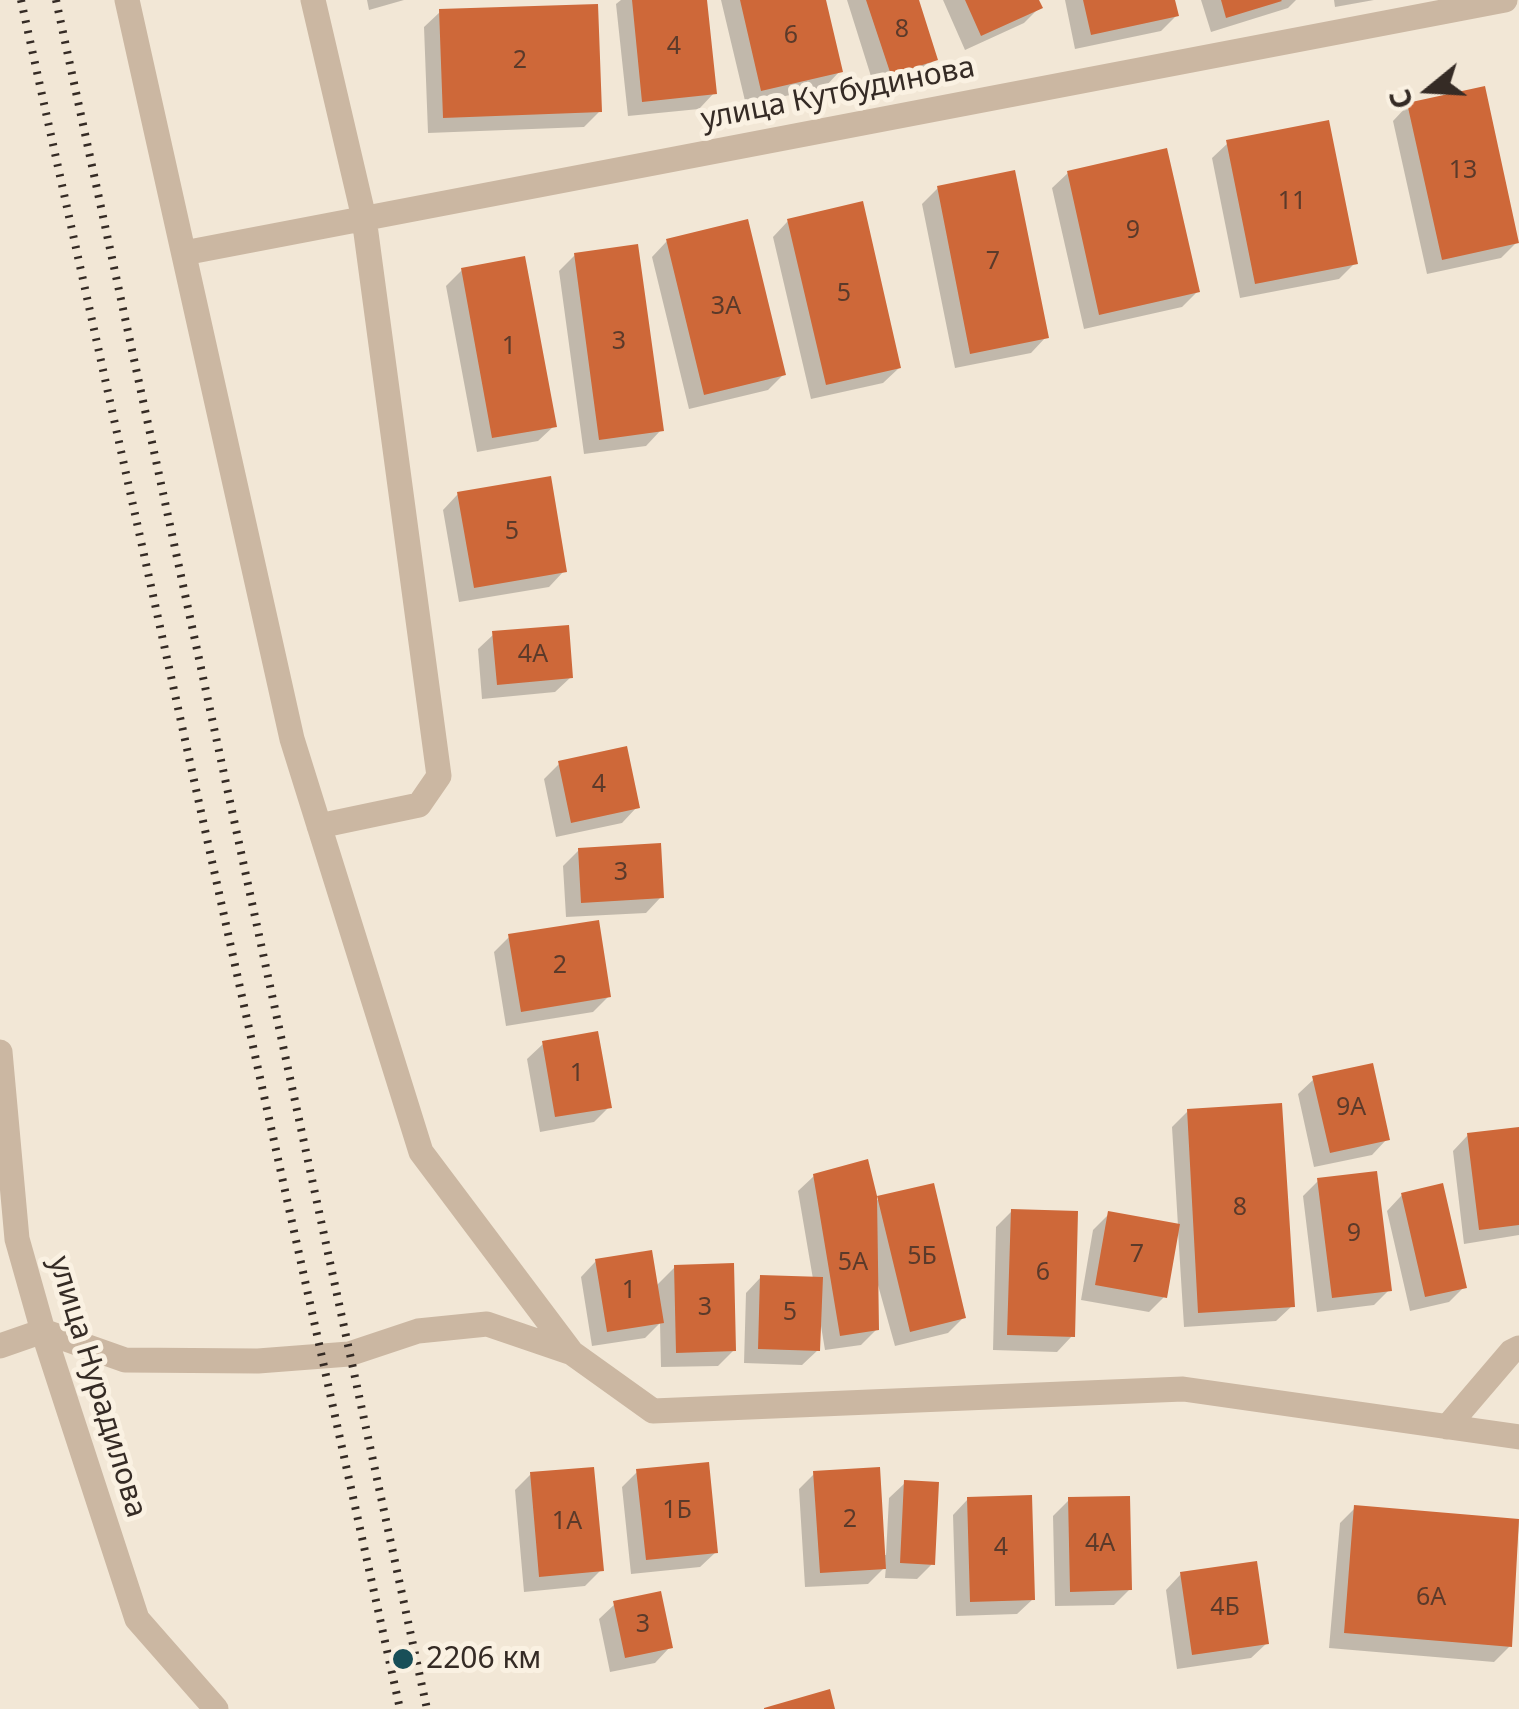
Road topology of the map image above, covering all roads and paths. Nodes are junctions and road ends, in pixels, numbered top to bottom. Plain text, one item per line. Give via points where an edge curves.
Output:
1 (128, 0) edge
2 (313, 0) edge
3 (1505, 0) edge
4 (364, 218) junction
5 (184, 252) junction
6 (319, 826) junction
7 (0, 1052) edge
8 (42, 1332) junction
9 (0, 1346) edge
10 (1519, 1348) edge
11 (572, 1353) junction
12 (1447, 1427) junction
13 (1519, 1437) edge
14 (216, 1709) edge

1 - 5 street
2 - 4 street
3 - 4 street, улица Кутбудинова
4 - 5 street, улица Кутбудинова
4 - 6 street via 438,776 420,805
5 - 6 street via 292,739
6 - 11 street via 422,1152
7 - 8 street, улица Нурадилова via 17,1239
8 - 9 street
8 - 11 street via 125,1360 258,1361 349,1354 418,1331 487,1324
8 - 14 street, улица Нурадилова via 137,1619
10 - 12 street
11 - 12 street via 652,1411 1183,1389
12 - 13 street

